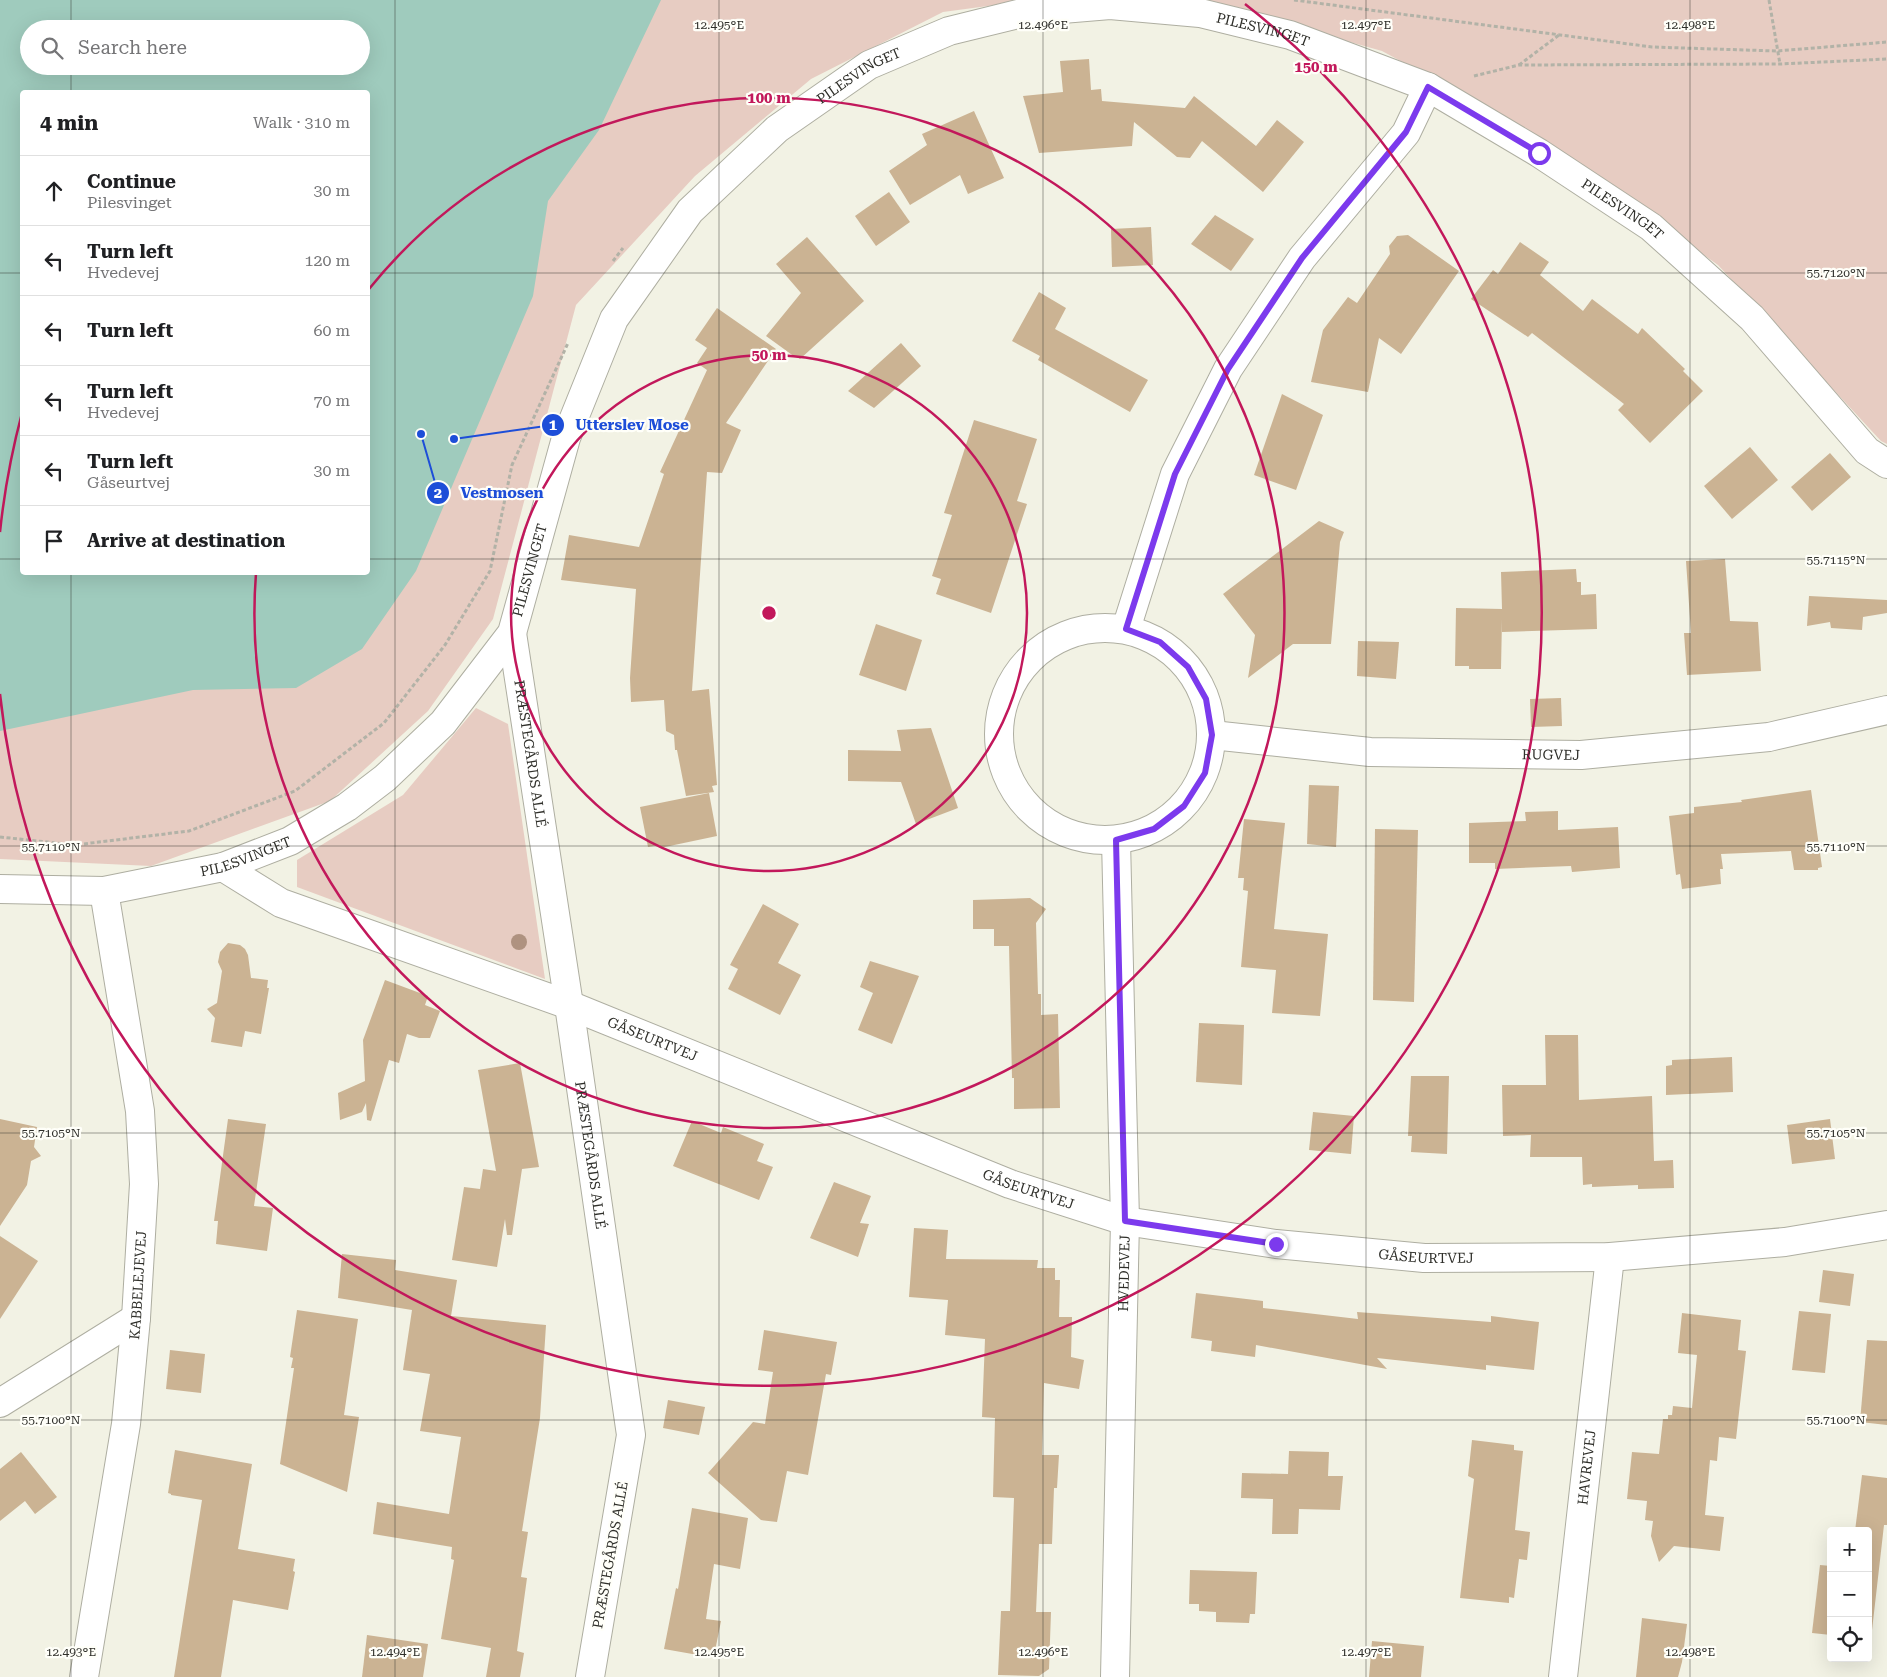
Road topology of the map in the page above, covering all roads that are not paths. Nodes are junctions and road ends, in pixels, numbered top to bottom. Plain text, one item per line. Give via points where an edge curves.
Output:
1 (1428, 87) junction
2 (1887, 464) edge
3 (1126, 629) junction
4 (512, 633) junction
5 (1887, 710) edge
6 (1212, 735) junction
7 (1116, 840) junction
8 (223, 867) junction
9 (0, 889) edge
10 (104, 891) junction
11 (570, 1005) junction
12 (1125, 1221) junction
13 (1887, 1225) edge
14 (1610, 1257) junction
15 (136, 1318) junction
16 (0, 1403) edge
17 (84, 1677) edge
18 (590, 1677) edge
19 (1115, 1677) edge
20 (1563, 1677) edge

1 - 2 street, PILESVINGET via 1539,153 1652,227 1752,318 1868,451
1 - 3 street via 1406,132 1302,258 1228,369 1175,474
1 - 4 street, PILESVINGET via 1290,35 1200,13 1110,5 1026,12 949,31 869,66 777,129 690,211 614,319 566,438
3 - 6 street via 1160,642 1188,667 1206,699
3 - 7 street via 1085,629 1048,644 1018,672 1001,709 999,749 1013,788 1040,819 1076,837
4 - 8 street, PILESVINGET via 443,723 385,778 347,807 290,841
4 - 11 street, PRÆSTEGÅRDS ALLÉ
5 - 6 street, RUGVEJ via 1769,737 1580,756 1370,752
6 - 7 street via 1205,773 1184,806 1154,829
7 - 12 street, HVEDEVEJ
8 - 10 street, PILESVINGET
8 - 11 street, GÅSEURTVEJ via 281,904
9 - 10 street, PILESVINGET
10 - 15 street, KABBELEJEVEJ via 140,1110 144,1184
11 - 12 street, GÅSEURTVEJ via 1010,1184
11 - 18 street, PRÆSTEGÅRDS ALLÉ via 631,1435
12 - 14 street, GÅSEURTVEJ via 1276,1244 1424,1258
12 - 19 street, HVEDEVEJ
13 - 14 street, GÅSEURTVEJ via 1785,1242
14 - 20 street, HAVREVEJ
15 - 16 street
15 - 17 street, KABBELEJEVEJ via 126,1424

